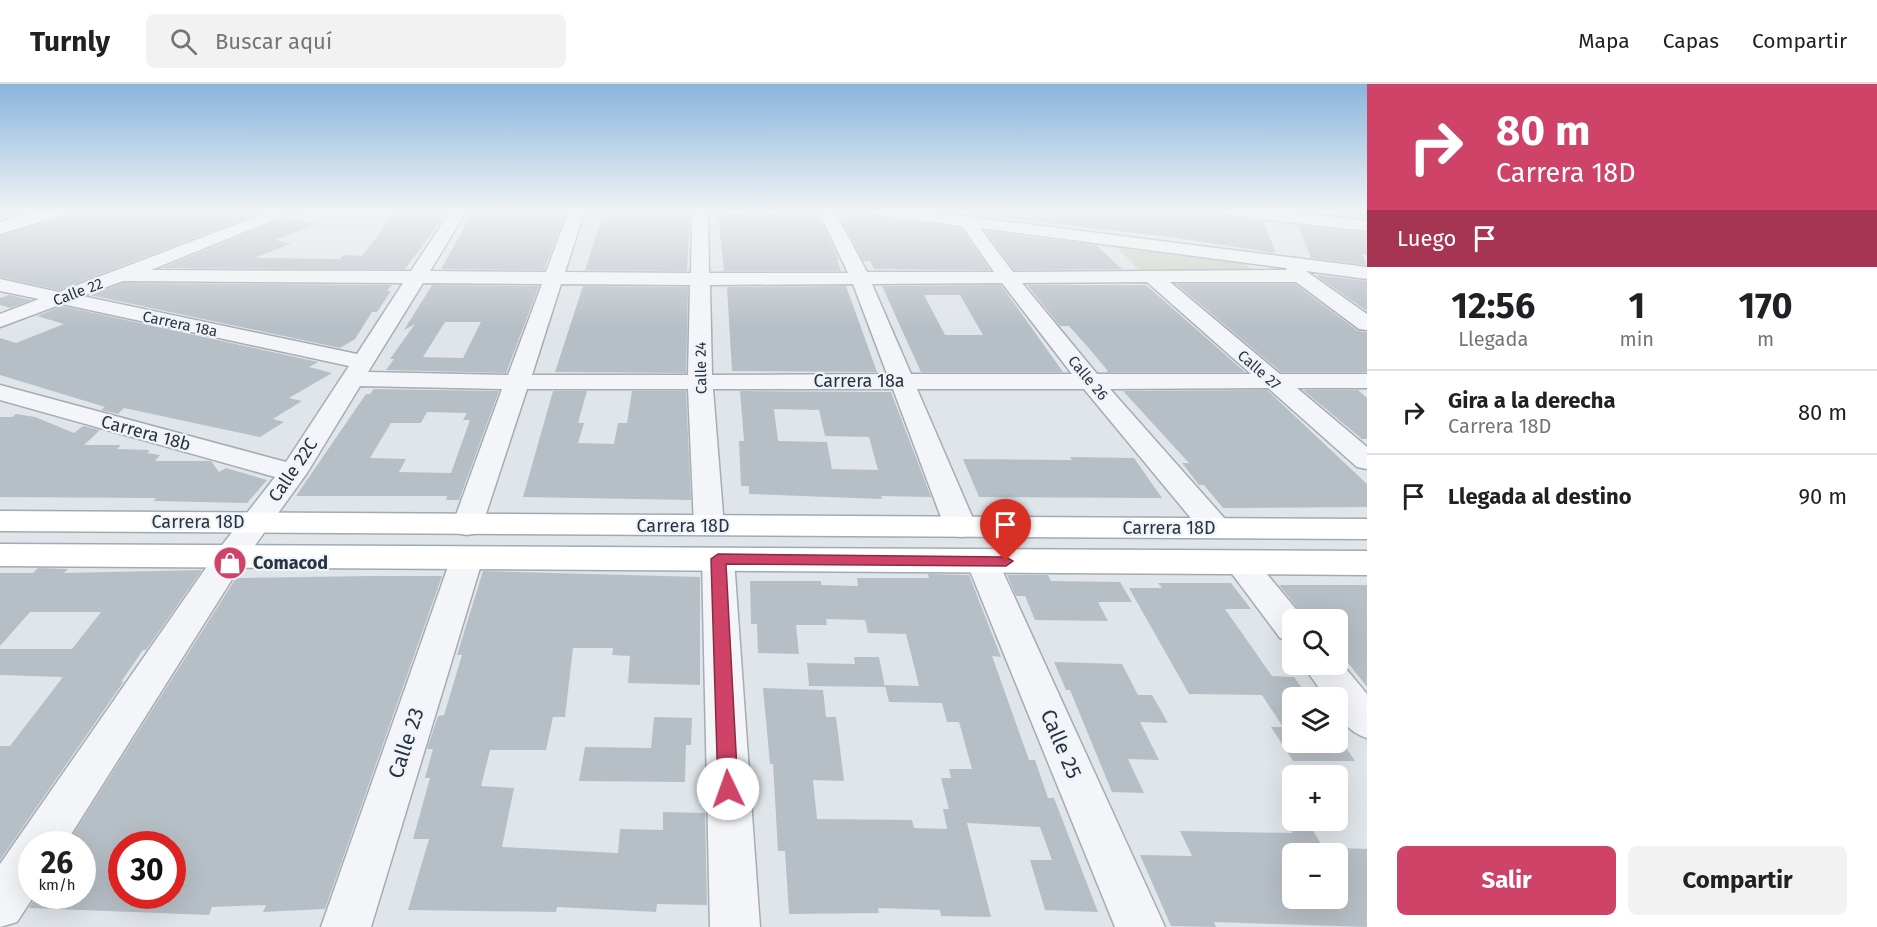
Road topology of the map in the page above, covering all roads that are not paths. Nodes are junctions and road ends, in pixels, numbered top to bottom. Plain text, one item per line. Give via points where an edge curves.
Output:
1 (178, 249) edge
2 (188, 249) edge
3 (435, 249) edge
4 (563, 249) edge
5 (699, 249) edge
6 (846, 249) edge
7 (986, 249) edge
8 (1235, 249) edge
9 (1239, 249) edge
10 (1288, 249) edge
11 (1290, 255) junction
12 (1367, 267) edge
13 (1367, 273) edge
14 (121, 275) junction
15 (419, 276) junction
16 (553, 277) junction
17 (1006, 277) junction
18 (860, 278) junction
19 (1152, 278) junction
20 (699, 279) junction
21 (0, 285) edge
22 (55, 298) junction
23 (0, 316) edge
24 (0, 321) edge
25 (1367, 324) edge
26 (356, 371) junction
27 (900, 381) junction
28 (1090, 381) junction
29 (1367, 381) edge
30 (515, 382) junction
31 (700, 382) junction
32 (1274, 383) junction
33 (0, 392) edge
34 (1367, 461) edge
35 (293, 473) junction
36 (0, 521) edge
37 (255, 523) junction
38 (1215, 527) junction
39 (961, 528) junction
40 (1367, 529) edge
41 (467, 542) junction
42 (713, 542) junction
43 (0, 555) edge
44 (230, 556) junction
45 (982, 561) junction
46 (1240, 562) junction
47 (1367, 563) edge
48 (1282, 615) edge
49 (1330, 675) edge
50 (1367, 722) edge
51 (49, 831) edge
52 (18, 878) edge
53 (0, 905) edge
54 (346, 927) edge
55 (735, 927) edge
56 (1140, 927) edge

1 - 22 street, Calle 22
2 - 14 street, Calle 22
3 - 15 street, Calle 22C
4 - 16 street, Calle 23
5 - 20 street, Calle 24
6 - 18 street
7 - 17 street, Calle 26
8 - 11 street
9 - 11 street
10 - 11 street
11 - 12 street
11 - 13 street
11 - 19 street
11 - 25 street
14 - 15 street
14 - 22 street, Calle 22
15 - 16 street
15 - 26 street, Calle 22C
16 - 20 street
16 - 30 street, Calle 23
17 - 18 street
17 - 19 street
17 - 28 street, Calle 26
18 - 20 street
18 - 27 street
19 - 32 street, Calle 27
20 - 31 street, Calle 24
21 - 22 street, Carrera 18a
22 - 23 street, Calle 22
22 - 24 street, Calle 22
22 - 26 street, Carrera 18a
26 - 30 street, Carrera 18a
26 - 35 street, Calle 22C
27 - 28 street, Carrera 18a
27 - 31 street, Carrera 18a
27 - 39 street
28 - 32 street, Carrera 18a
28 - 38 street, Calle 26
29 - 32 street, Carrera 18a
30 - 31 street, Carrera 18a
30 - 41 street, Calle 23
31 - 42 street, Calle 24
32 - 34 street, Calle 27
33 - 35 street, Carrera 18b
35 - 37 street, Calle 22C
36 - 37 main road, Carrera 18D
37 - 41 main road, Carrera 18D
37 - 44 street, Calle 22C
38 - 39 main road, Carrera 18D
38 - 40 main road, Carrera 18D
39 - 42 main road, Carrera 18D
41 - 42 main road, Carrera 18D
41 - 44 main road, Carrera 18D
41 - 54 street, Calle 23
42 - 45 main road, Carrera 18D
42 - 55 street, Calle 24
43 - 44 main road, Carrera 18D
44 - 51 street, Calle 22C
45 - 46 main road, Carrera 18D
45 - 56 street, Calle 25
46 - 47 main road, Carrera 18D
46 - 48 street
49 - 50 street
52 - 53 street

